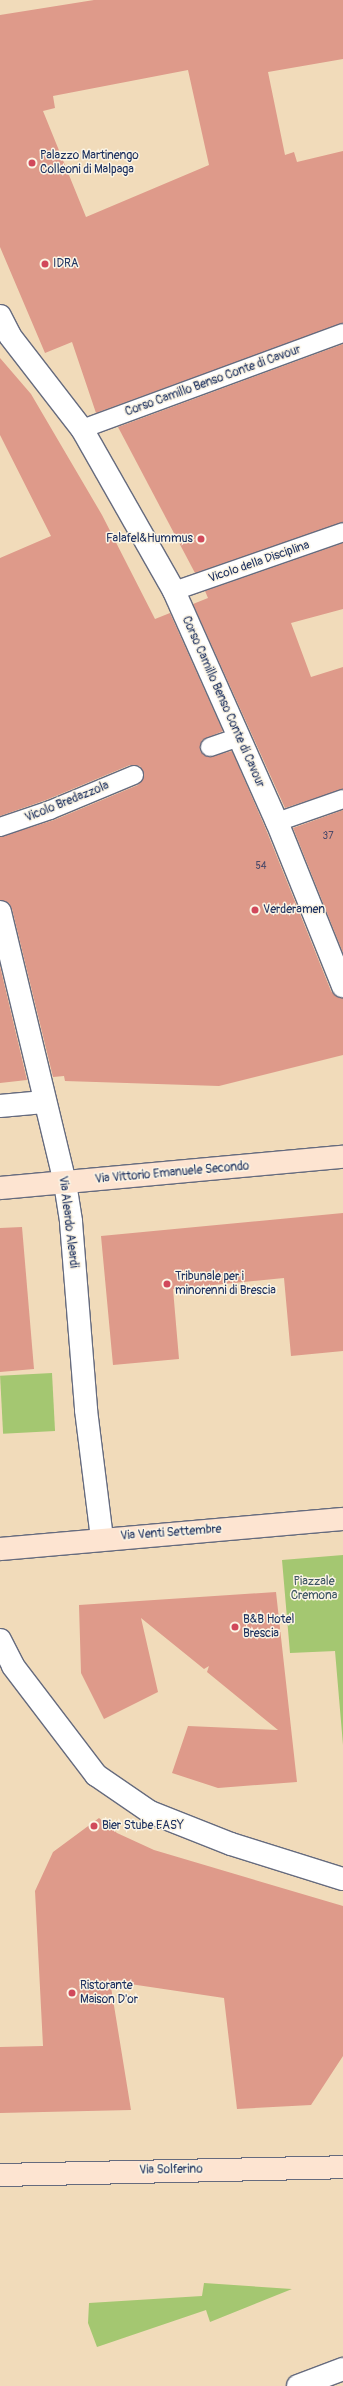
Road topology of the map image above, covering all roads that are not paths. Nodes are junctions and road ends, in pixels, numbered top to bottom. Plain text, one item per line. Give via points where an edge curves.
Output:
1 (0, 316) edge
2 (343, 333) edge
3 (82, 429) junction
4 (343, 532) edge
5 (174, 591) junction
6 (239, 737) junction
7 (210, 747) dead end
8 (134, 775) dead end
9 (343, 799) edge
10 (277, 822) junction
11 (0, 827) edge
12 (0, 912) edge
13 (343, 986) edge
14 (44, 1102) junction
15 (0, 1106) edge
16 (343, 1156) edge
17 (65, 1183) junction
18 (0, 1188) edge
19 (343, 1519) edge
20 (102, 1538) junction
21 (0, 1549) edge
22 (0, 1640) edge
23 (343, 1879) edge
24 (343, 2167) edge
25 (0, 2175) edge
26 (343, 2369) edge
27 (298, 2386) edge

1 - 3 street, Corso Camillo Benso Conte di Cavour via 10,336
2 - 3 lane, Corso Camillo Benso Conte di Cavour
3 - 5 street, Corso Camillo Benso Conte di Cavour
4 - 5 lane, Vicolo della Disciplina
5 - 6 street, Corso Camillo Benso Conte di Cavour
6 - 7 lane
6 - 10 street, Corso Camillo Benso Conte di Cavour
8 - 11 lane, Vicolo Bredazzola via 50,810
9 - 10 lane
10 - 13 street, Corso Camillo Benso Conte di Cavour
12 - 14 street, Via Aleardo Aleardi
14 - 15 street
14 - 17 street, Via Aleardo Aleardi
16 - 17 main road, Via Vittorio Emanuele Secondo
17 - 18 main road, Via Vittorio Emanuele Secondo
17 - 20 street, Via Aleardo Aleardi via 86,1410
19 - 20 main road, Via Venti Settembre
20 - 21 main road, Via Venti Settembre
22 - 23 street via 13,1666 96,1775 150,1812 231,1844
24 - 25 main road, Via Solferino
26 - 27 street

